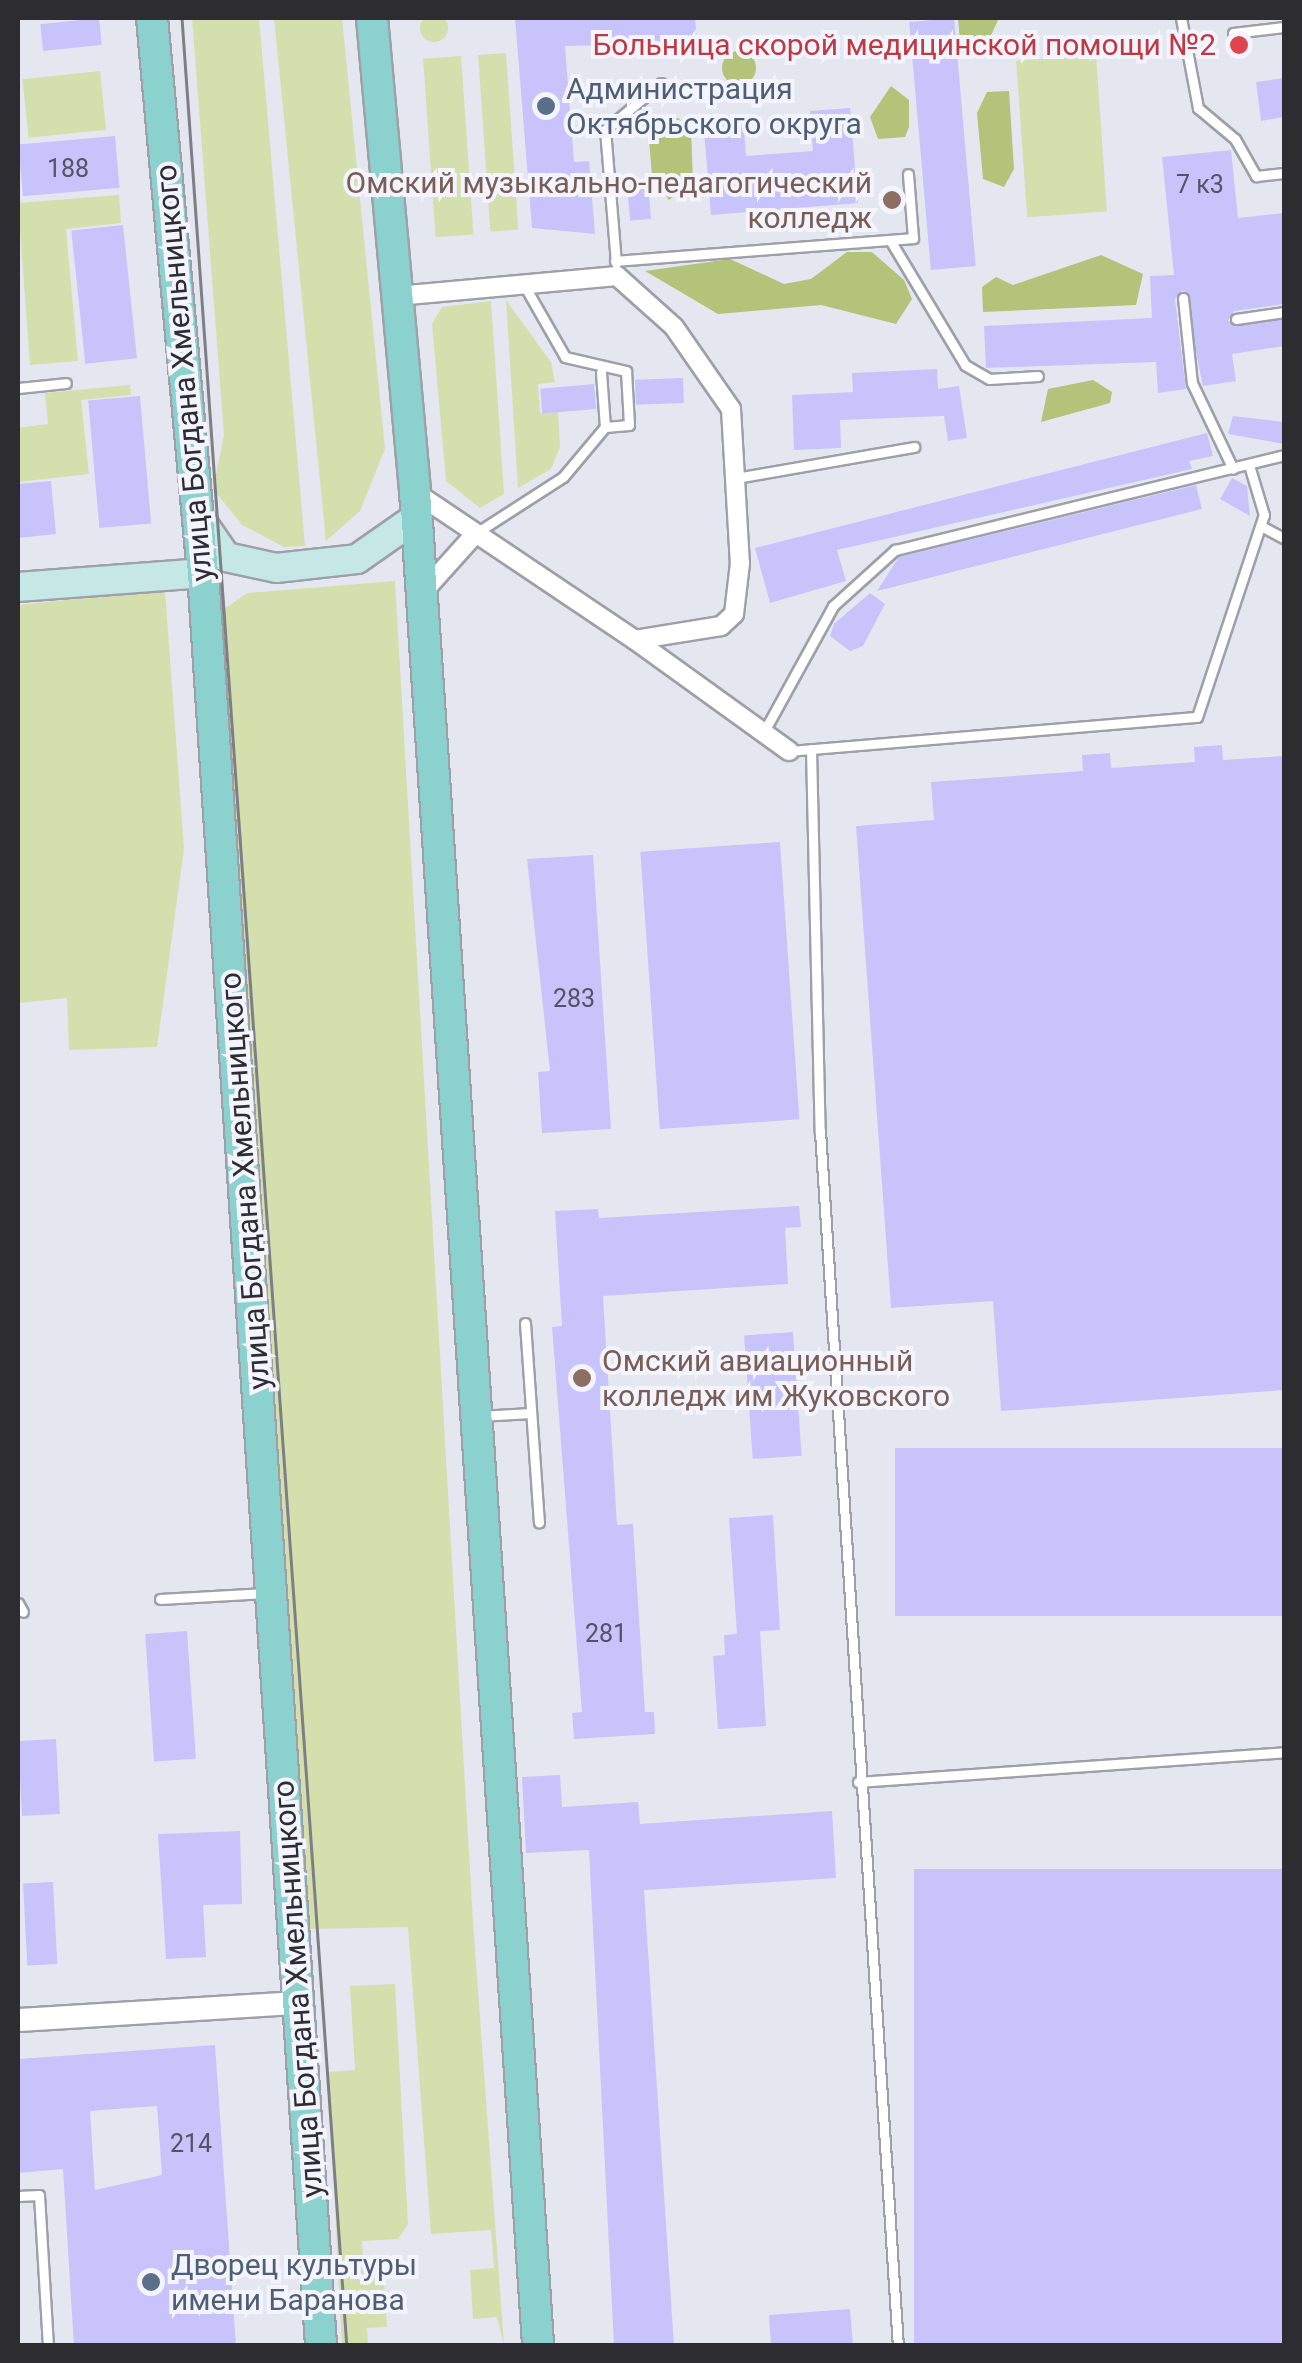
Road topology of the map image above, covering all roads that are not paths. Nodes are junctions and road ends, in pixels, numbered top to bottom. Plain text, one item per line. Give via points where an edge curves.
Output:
1 (152, 18) edge
2 (372, 18) edge
3 (1181, 18) edge
4 (1284, 27) edge
5 (1232, 33) dead end
6 (661, 83) dead end
7 (908, 174) dead end
8 (1284, 174) edge
9 (890, 240) junction
10 (616, 269) junction
11 (524, 285) junction
12 (397, 296) junction
13 (1183, 298) dead end
14 (1284, 312) edge
15 (1236, 319) dead end
16 (601, 372) junction
17 (1038, 376) dead end
18 (66, 383) dead end
19 (18, 388) edge
20 (605, 427) junction
21 (914, 447) dead end
22 (1284, 455) edge
23 (1250, 464) junction
24 (1233, 469) junction
25 (736, 478) junction
26 (416, 504) junction
27 (198, 515) junction
28 (1261, 526) junction
29 (476, 533) junction
30 (1284, 538) edge
31 (203, 573) junction
32 (18, 587) edge
33 (422, 593) junction
34 (635, 640) junction
35 (766, 728) junction
36 (811, 749) junction
37 (789, 752) joint
38 (525, 1323) dead end
39 (531, 1413) junction
40 (476, 1417) junction
41 (539, 1523) dead end
42 (273, 1592) junction
43 (160, 1599) dead end
44 (1284, 1752) edge
45 (858, 1782) junction
46 (299, 2003) junction
47 (18, 2020) edge
48 (18, 2196) edge
49 (48, 2346) edge
50 (321, 2346) edge
51 (538, 2346) edge
52 (898, 2346) edge

1 - 27 main road, улица Богдана Хмельницкого
2 - 12 main road
3 - 8 lane via 1198,108 1235,139 1256,176
4 - 5 lane
6 - 10 lane via 605,130
7 - 9 lane via 913,238
9 - 10 lane
9 - 17 lane via 965,365 990,379
10 - 11 street
10 - 25 street via 705,365 731,409
11 - 12 street
11 - 16 lane via 565,357
12 - 26 main road
13 - 24 lane via 1192,383
14 - 15 lane
16 - 20 lane
16 - 20 lane via 626,370 630,425
18 - 19 lane
20 - 29 lane via 564,477
21 - 25 lane
22 - 23 lane
23 - 24 lane
23 - 28 lane via 1262,491
24 - 35 lane via 895,550 834,606
25 - 34 street via 734,614 721,626
26 - 27 main road via 366,556 276,568 226,556
26 - 29 street
26 - 33 main road
27 - 31 main road, улица Богдана Хмельницкого
28 - 30 lane
28 - 36 lane via 1197,717
29 - 33 street
29 - 34 street
31 - 32 main road
31 - 42 main road, улица Богдана Хмельницкого
33 - 40 main road
34 - 35 street
35 - 37 street
36 - 37 lane
36 - 45 lane via 820,1131
38 - 39 lane
39 - 40 lane
39 - 41 lane
40 - 51 main road
42 - 43 lane
42 - 46 main road, улица Богдана Хмельницкого
44 - 45 lane
45 - 52 lane
46 - 47 street
46 - 50 main road, улица Богдана Хмельницкого
48 - 49 lane via 39,2195

